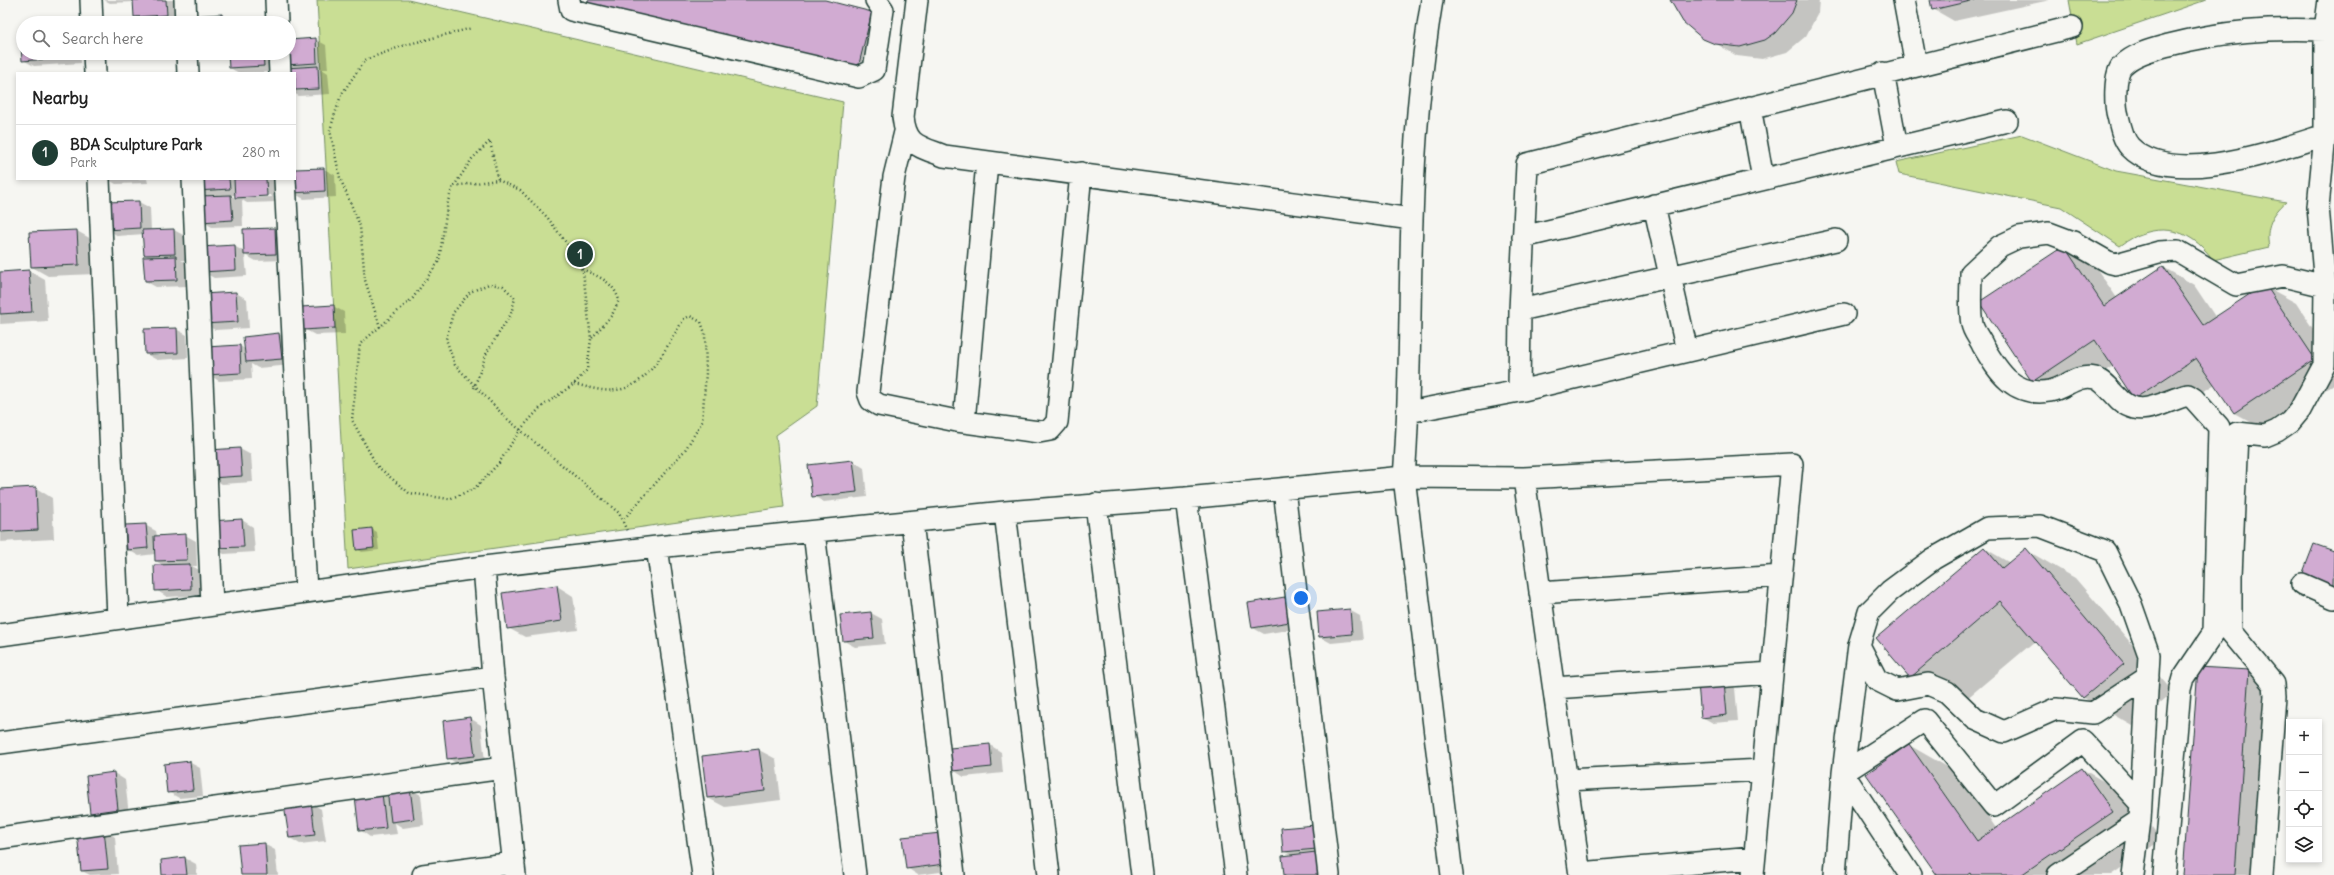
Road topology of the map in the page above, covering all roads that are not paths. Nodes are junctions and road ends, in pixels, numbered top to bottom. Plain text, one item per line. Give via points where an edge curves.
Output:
1 (92, 0) edge
2 (185, 0) edge
3 (276, 0) edge
4 (569, 0) edge
5 (876, 0) edge
6 (917, 0) edge
7 (1432, 0) edge
8 (1904, 0) edge
9 (2329, 0) edge
10 (92, 16) edge
11 (186, 16) edge
12 (277, 16) edge
13 (2072, 27) dead end
14 (2325, 30) junction
15 (94, 60) edge
16 (187, 60) edge
17 (279, 60) edge
18 (1916, 65) junction
19 (95, 72) edge
20 (188, 72) edge
21 (280, 72) edge
22 (1884, 73) junction
23 (1750, 107) junction
24 (2007, 121) dead end
25 (905, 132) junction
26 (2325, 135) junction
27 (1897, 147) junction
28 (988, 162) junction
29 (1081, 173) junction
30 (1763, 179) junction
31 (99, 180) edge
32 (193, 180) edge
33 (285, 180) edge
34 (1654, 205) junction
35 (1412, 218) junction
36 (1523, 237) junction
37 (1836, 240) dead end
38 (1670, 277) junction
39 (2325, 286) junction
40 (1520, 310) junction
41 (1844, 314) dead end
42 (1687, 351) junction
43 (1519, 391) junction
44 (1408, 416) junction
45 (964, 422) junction
46 (2228, 462) junction
47 (1404, 477) junction
48 (1524, 478) junction
49 (1284, 489) junction
50 (1186, 498) junction
51 (1096, 504) junction
52 (1005, 512) junction
53 (912, 522) junction
54 (814, 532) junction
55 (657, 547) junction
56 (484, 567) junction
57 (1781, 576) junction
58 (2222, 582) junction
59 (2302, 584) dead end
60 (306, 592) junction
61 (1540, 593) junction
62 (2334, 598) edge
63 (212, 605) junction
64 (118, 618) junction
65 (0, 635) edge
66 (1859, 646) junction
67 (1772, 673) junction
68 (493, 677) junction
69 (2148, 677) junction
70 (1554, 688) junction
71 (0, 743) edge
72 (503, 768) junction
73 (1763, 770) junction
74 (1843, 773) junction
75 (1567, 780) junction
76 (2140, 812) junction
77 (0, 838) edge
78 (1754, 867) edge
79 (515, 869) edge
80 (1580, 874) edge
81 (423, 875) edge
82 (703, 875) edge
83 (855, 875) edge
84 (954, 875) edge
85 (1049, 875) edge
86 (1142, 875) edge
87 (1236, 875) edge
88 (1330, 875) edge
89 (1452, 875) edge
90 (1834, 875) edge
91 (1910, 875) edge
92 (2058, 875) edge
93 (2133, 875) edge
94 (2164, 875) edge
95 (2262, 875) edge

1 - 10 street
2 - 11 street
3 - 12 street
4 - 5 street via 572,10 859,77 874,70 883,10
6 - 25 street via 903,117
7 - 35 street via 1416,130
8 - 18 street
9 - 14 street
13 - 18 street
14 - 26 street
14 - 26 street via 2236,31 2155,49 2132,58 2121,66 2116,109 2130,146 2149,159 2183,167 2253,157
15 - 19 street
16 - 20 street
17 - 21 street
18 - 22 street
22 - 23 street
22 - 27 street
23 - 30 street
23 - 36 street via 1527,164
24 - 27 street
25 - 28 street via 916,145 944,156
25 - 45 street via 894,177 868,392 871,400 879,404
26 - 39 street via 2318,207
27 - 30 street
28 - 29 street
28 - 45 street
29 - 35 street
29 - 45 street via 1057,422 1050,430 1039,432
30 - 34 street
31 - 64 street
32 - 63 street
33 - 60 street
34 - 36 street
34 - 38 street
35 - 44 street
36 - 40 street
37 - 38 street
38 - 40 street
38 - 42 street
39 - 46 street via 2324,365 2300,410 2290,422 2265,436 2237,433
39 - 46 street via 2283,276 2236,285 2178,251 2159,252 2116,264 2049,233 2019,237 2000,246 1971,273 1972,325 1994,365 2018,389 2050,391 2076,378 2096,378 2122,404 2137,409 2154,408 2188,395 2219,427
40 - 43 street
41 - 42 street
42 - 43 street
43 - 44 street
44 - 47 street
46 - 58 street
47 - 48 street
47 - 49 street
47 - 89 street
48 - 57 street via 1792,464
48 - 61 street
49 - 50 street
49 - 88 street
50 - 51 street
50 - 87 street
51 - 52 street
51 - 86 street
52 - 53 street
52 - 85 street
53 - 54 street
53 - 84 street
54 - 55 street
54 - 83 street
55 - 56 street
55 - 82 street
56 - 60 street
56 - 68 street
57 - 61 street
57 - 67 street
58 - 94 street via 2214,632 2183,678 2180,689
58 - 95 street via 2232,632 2274,684
59 - 62 street
60 - 63 street
61 - 70 street
63 - 64 street
64 - 65 street
66 - 69 street via 1877,680 1897,690 1928,684 1947,692 1975,719 2004,732 2056,709 2093,714
66 - 69 street via 1869,612 1890,591 1933,559 1987,528 2040,526 2105,551 2130,604 2149,655
66 - 74 street
67 - 70 street
67 - 73 street
68 - 71 street
68 - 72 street
69 - 76 street
70 - 75 street
72 - 77 street
72 - 79 street
73 - 75 street
73 - 78 street
74 - 76 street via 1925,720 1994,806 2083,741
74 - 90 street
74 - 91 street
75 - 80 street
76 - 92 street
76 - 93 street
78 - 80 street
79 - 81 street

